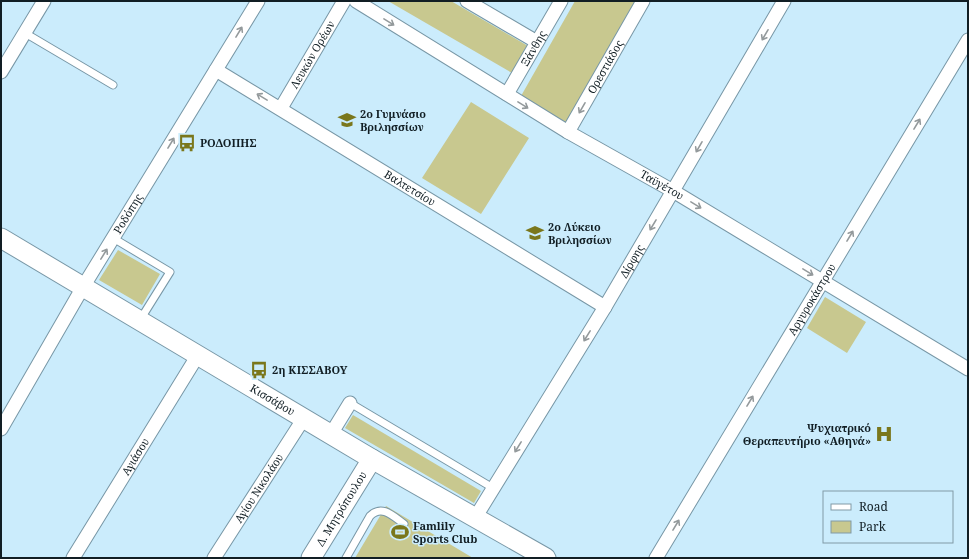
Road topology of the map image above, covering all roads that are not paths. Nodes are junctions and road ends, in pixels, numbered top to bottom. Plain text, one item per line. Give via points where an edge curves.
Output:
1 (44, 1) edge
2 (258, 1) edge
3 (344, 1) edge
4 (356, 1) edge
5 (467, 1) edge
6 (561, 1) edge
7 (643, 1) edge
8 (784, 1) edge
9 (25, 33) junction
10 (968, 40) edge
11 (537, 42) junction
12 (216, 70) junction
13 (1, 72) edge
14 (113, 84) dead end
15 (507, 94) junction
16 (281, 108) junction
17 (568, 132) junction
18 (673, 191) junction
19 (1, 238) edge
20 (113, 238) junction
21 (823, 281) junction
22 (83, 287) junction
23 (604, 307) junction
24 (140, 320) junction
25 (198, 355) junction
26 (968, 369) edge
27 (350, 403) joint
28 (304, 418) junction
29 (1, 429) edge
30 (331, 434) junction
31 (372, 459) junction
32 (493, 488) junction
33 (475, 518) junction
34 (404, 524) dead end
35 (73, 558) edge
36 (214, 558) edge
37 (311, 558) edge
38 (346, 558) edge
39 (546, 558) edge
40 (656, 558) edge

1 - 9 street
12 -> 2 street, Ροδόπης
3 - 16 street, Λευκών Ορέων
4 -> 15 street, Ταϋγέτου
5 - 11 street
6 - 11 street, Ξάνθης
7 -> 17 street, Ορεστιάδος
8 -> 18 street, Δίρφης
9 - 13 street
9 - 14 lane
21 -> 10 street, Αργυροκάστρου
11 - 15 street, Ξάνθης
16 -> 12 street, Βαλτετσίου
20 -> 12 street, Ροδόπης
15 -> 17 street, Ταϋγέτου
16 - 23 street, Βαλτετσίου
17 - 18 street, Ταϋγέτου
18 -> 21 street, Ταϋγέτου
18 -> 23 street, Δίρφης
19 - 22 street, Κισσάβου
22 -> 20 street, Ροδόπης
20 - 24 lane via 170,272
21 - 26 street, Ταϋγέτου
40 -> 21 street, Αργυροκάστρου
22 - 24 street, Κισσάβου
22 - 29 street, Ροδόπης
23 -> 32 street, Δίρφης
24 - 25 street, Κισσάβου
25 - 28 street, Κισσάβου
25 - 35 street, Αγιάσου
27 - 30 street
27 - 32 lane
28 - 30 street, Κισσάβου
28 - 36 street, Αγίου Νικολάου
30 - 31 street, Κισσάβου
31 - 33 street, Κισσάβου
31 - 37 street, Δ. Μητρόπουλου
32 - 33 street, Δίρφης
33 - 39 street, Κισσάβου
34 - 38 lane via 385,511 374,512

